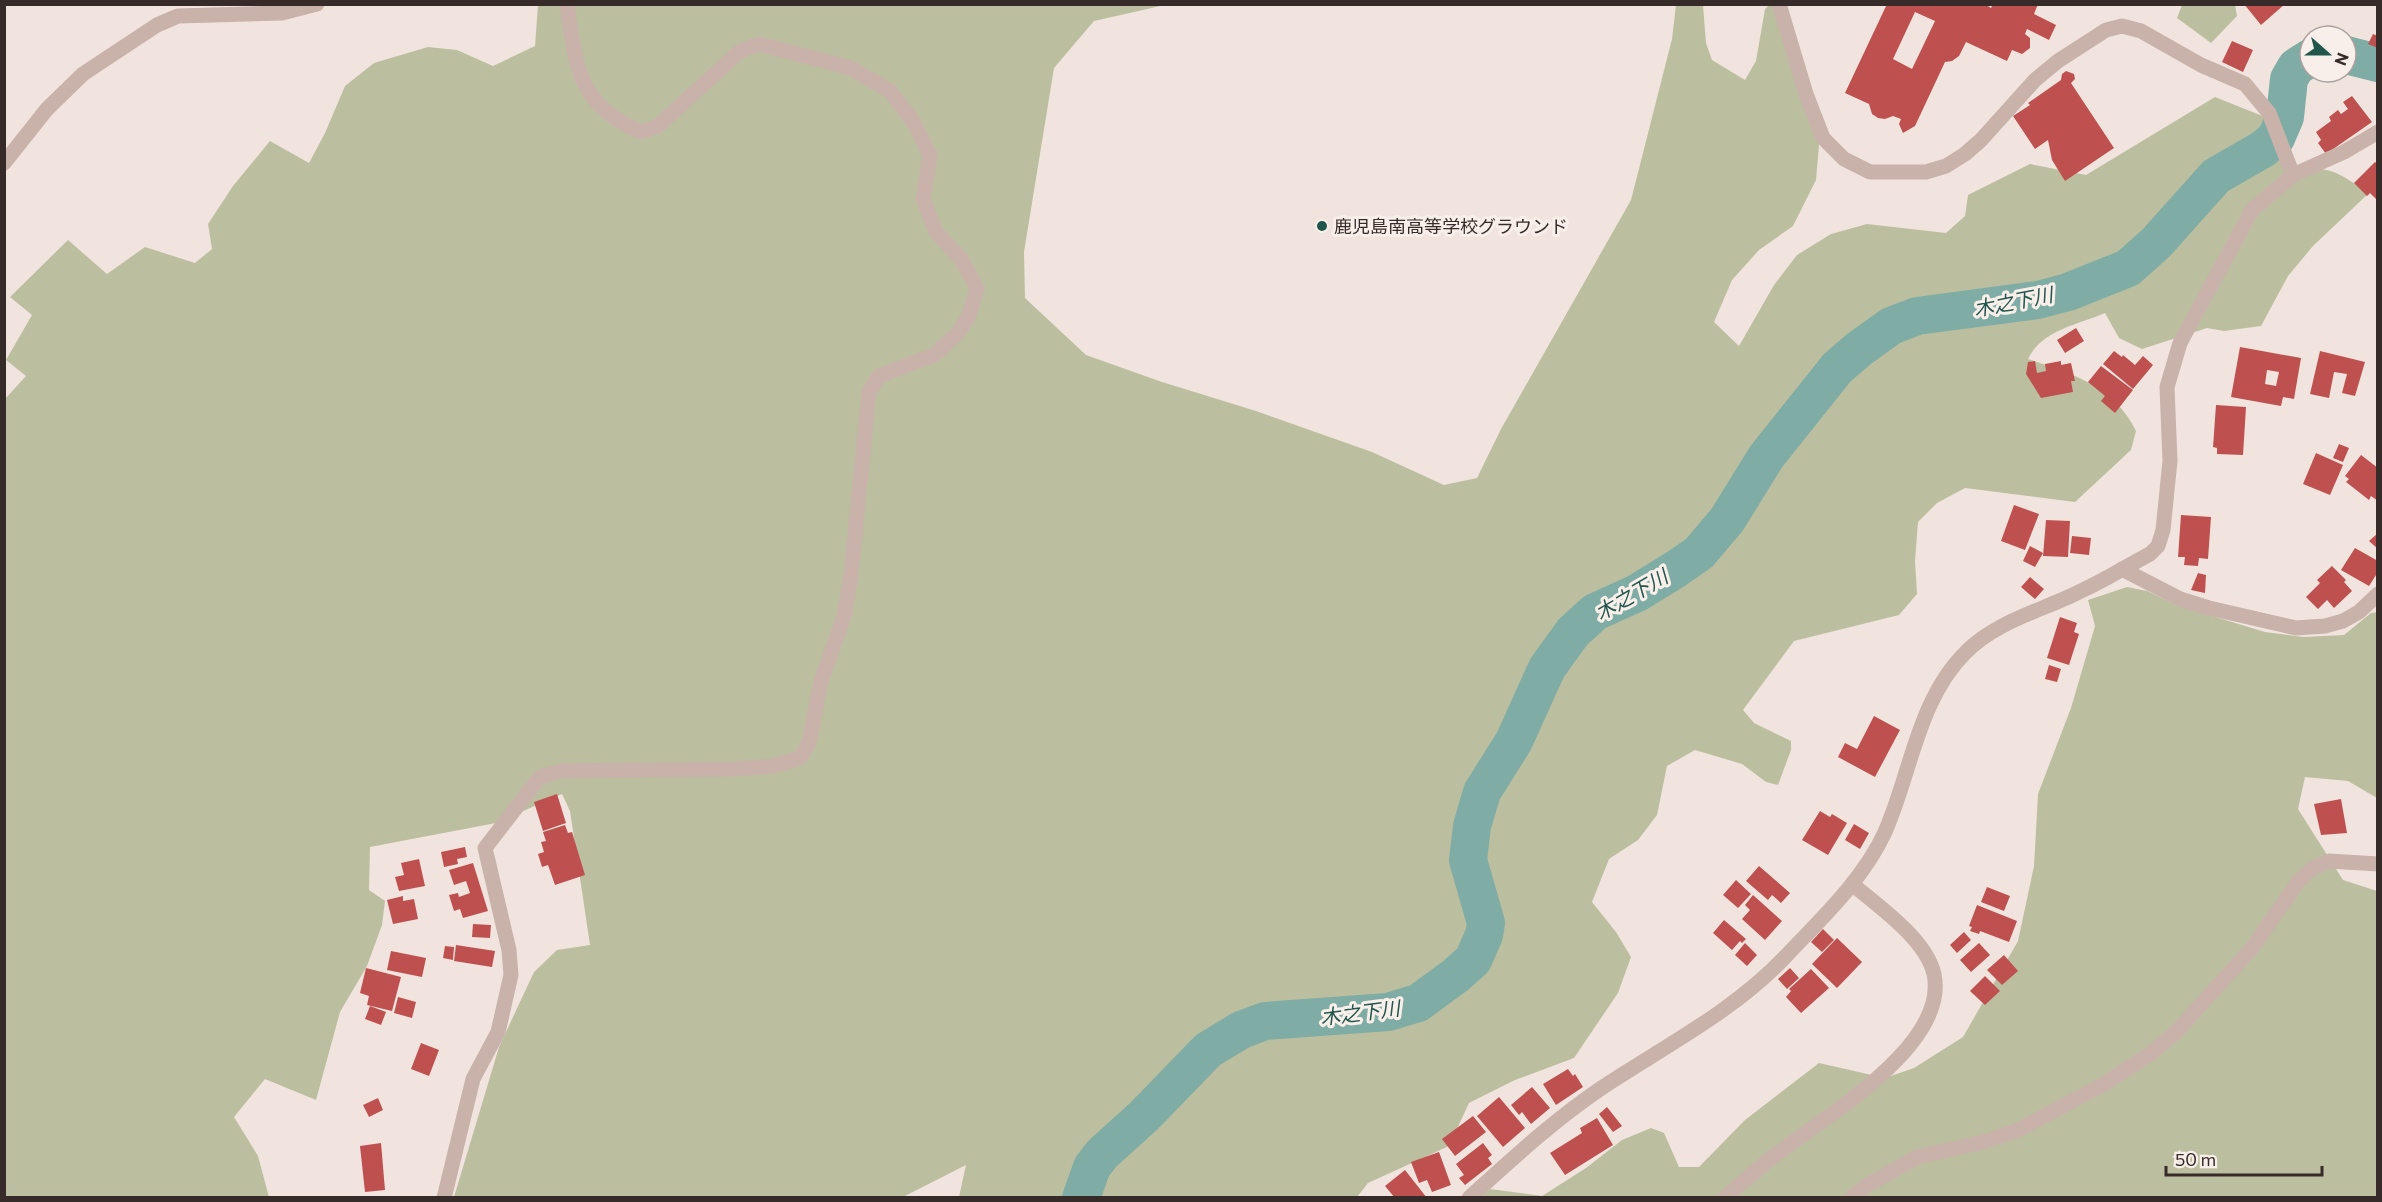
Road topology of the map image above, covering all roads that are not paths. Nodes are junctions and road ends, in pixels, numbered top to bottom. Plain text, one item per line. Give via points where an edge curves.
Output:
1 (317, 4) edge
2 (567, 4) edge
3 (1779, 4) edge
4 (2378, 132) edge
5 (4, 163) edge
6 (2291, 171) junction
7 (2122, 569) junction
8 (2378, 594) edge
9 (2378, 864) edge
10 (1852, 884) junction
11 (444, 1197) edge
12 (1469, 1197) edge
13 (1725, 1197) edge
14 (1851, 1197) edge

1 - 5 street via 282,13 178,16 157,25 83,74 47,109
2 - 11 street via 575,63 588,92 610,116 641,132 658,126 740,51 759,44 851,68 890,91 913,121 930,155 923,199 936,232 961,260 977,288 969,316 957,334 934,355 879,376 868,392 844,616 821,681 809,743 800,758 764,766 561,771 540,777 485,848 512,975 498,1032 473,1079
3 - 6 street via 1823,138 1844,159 1869,172 1926,172 1946,166 1981,140 2035,80 2058,61 2106,30 2122,26 2141,31 2201,65 2245,84 2269,113
4 - 6 street via 2344,152
6 - 7 street via 2252,210 2180,343 2167,387 2170,461 2163,530 2158,546 2150,554
7 - 8 street via 2180,599 2296,628 2343,621
7 - 10 street via 1993,632 1967,650 1946,674 1921,729 1886,830
9 - 14 street via 2329,861 2313,868 2298,882 2252,948 2177,1031 2104,1084 2018,1130 1917,1157
10 - 12 street via 1748,993 1598,1090
10 - 13 street via 1923,950 1934,972 1936,997 1928,1019 1909,1048 1876,1080

